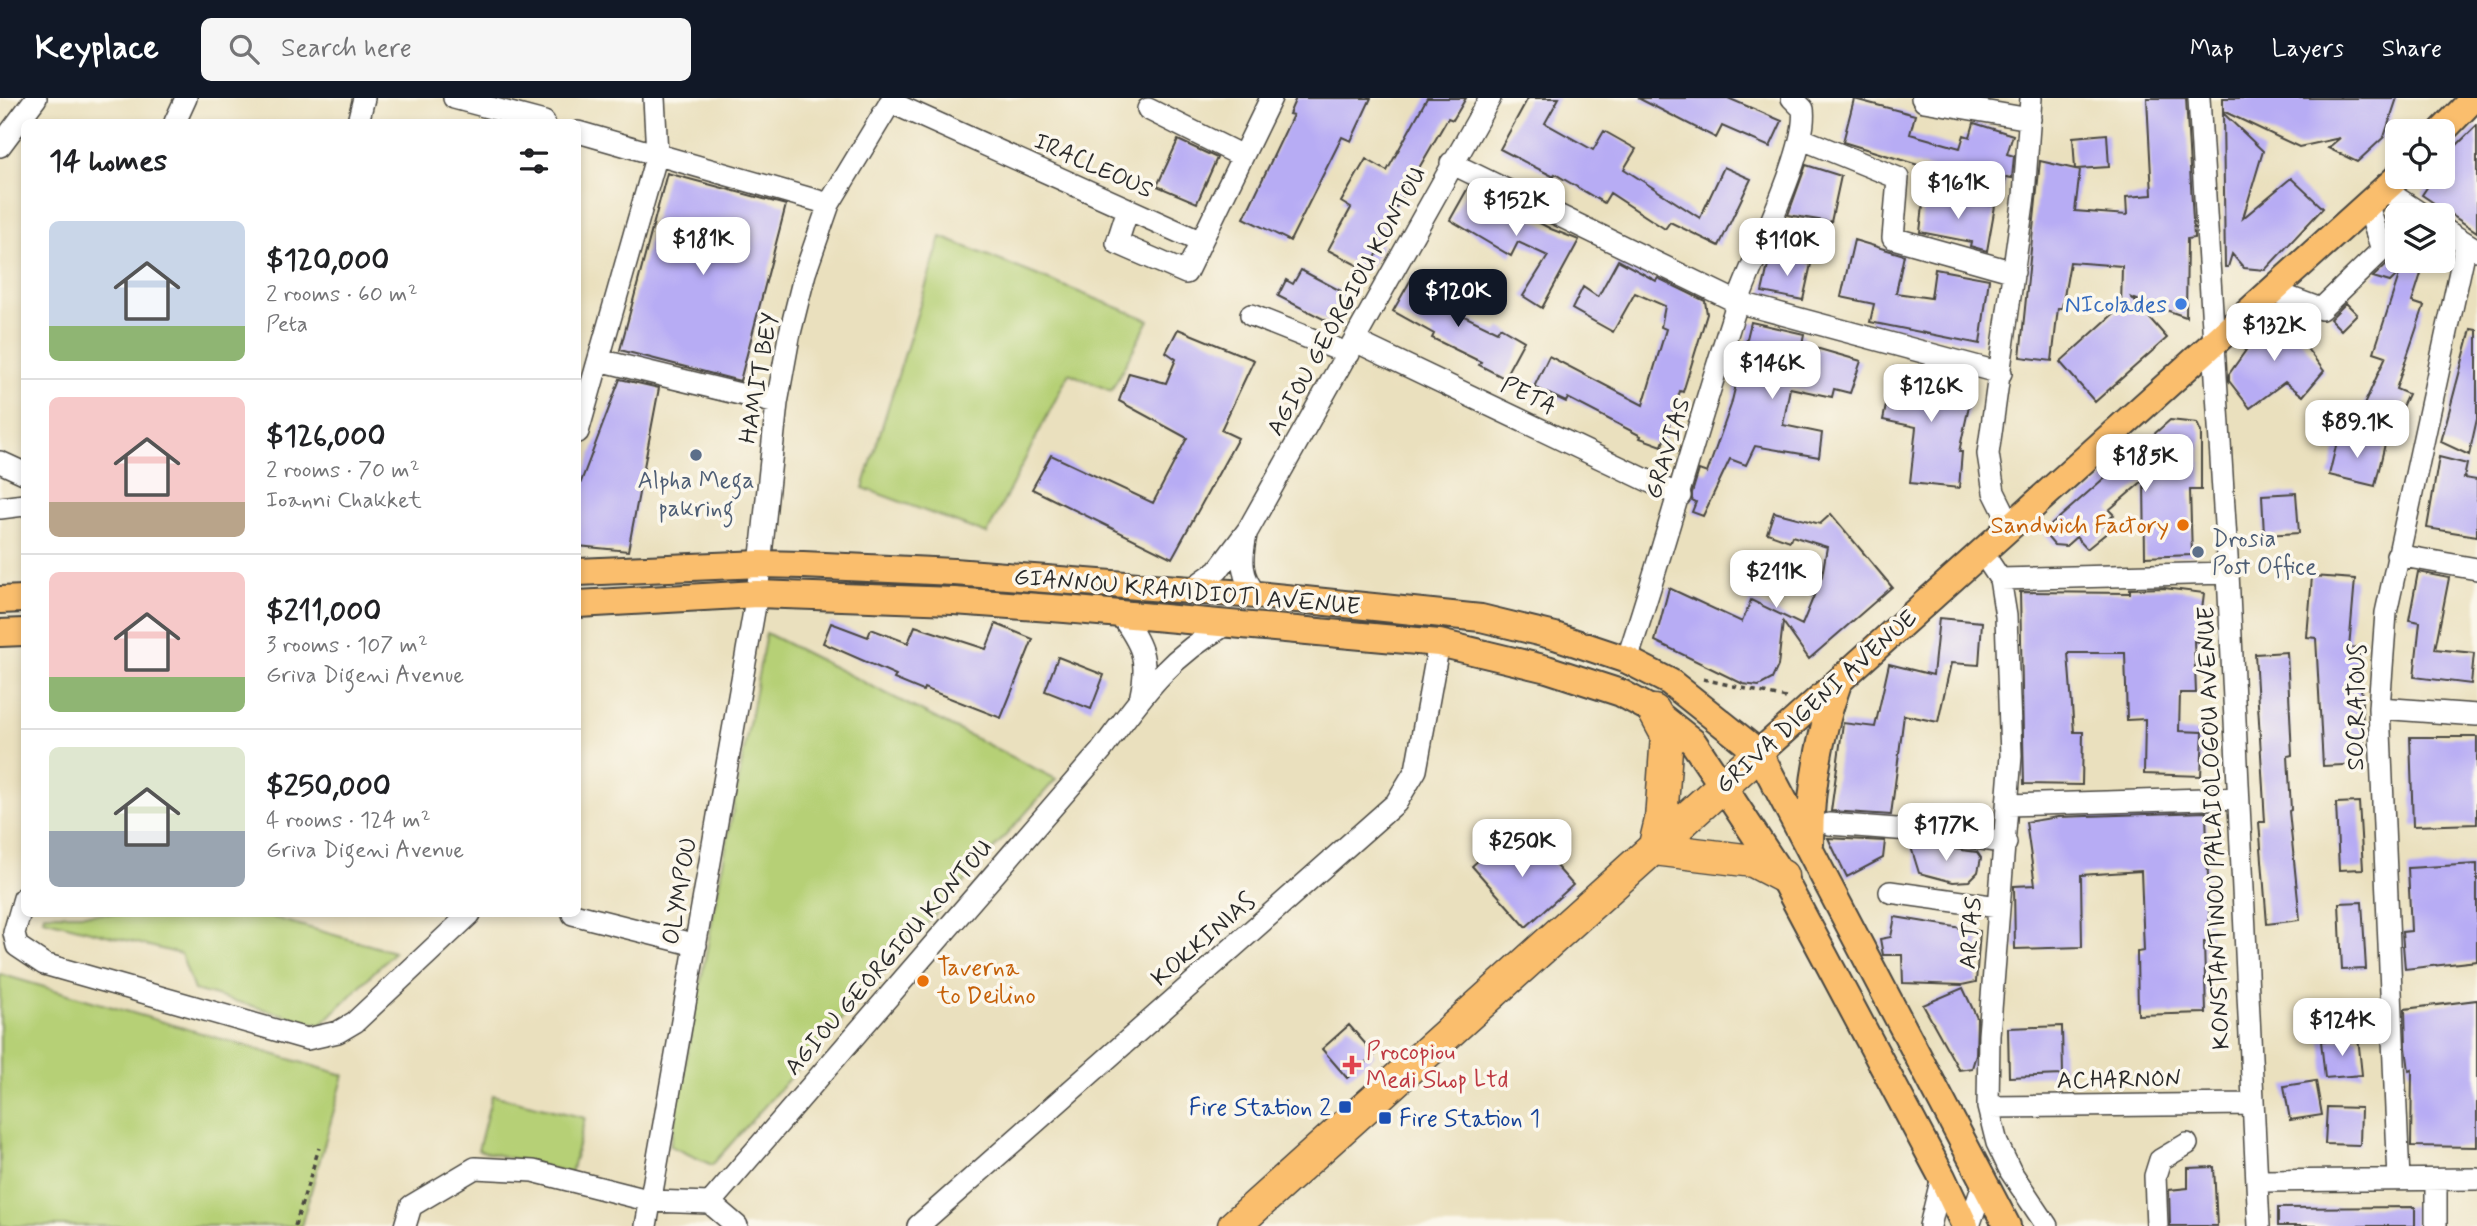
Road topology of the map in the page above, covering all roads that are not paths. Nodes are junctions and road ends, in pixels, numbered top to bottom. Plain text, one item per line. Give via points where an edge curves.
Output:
1 (36, 98) edge
2 (186, 98) edge
3 (364, 98) edge
4 (454, 98) edge
5 (654, 98) edge
6 (1271, 98) edge
7 (1490, 98) edge
8 (1791, 98) edge
9 (1922, 98) edge
10 (2199, 98) edge
11 (2474, 98) edge
12 (892, 100) edge
13 (1148, 109) dead end
14 (2030, 109) edge
15 (177, 119) edge
16 (359, 119) edge
17 (533, 119) edge
18 (2454, 119) edge
19 (581, 133) edge
20 (1802, 139) junction
21 (0, 146) edge
22 (657, 154) junction
23 (1242, 156) junction
24 (1451, 163) junction
25 (2384, 192) edge
26 (2403, 203) edge
27 (829, 204) junction
28 (1128, 209) junction
29 (2455, 237) edge
30 (1199, 241) junction
31 (2471, 247) edge
32 (2014, 272) junction
33 (2272, 291) junction
34 (1737, 302) junction
35 (1251, 315) dead end
36 (2214, 343) junction
37 (1352, 348) junction
38 (599, 360) junction
39 (2001, 373) junction
40 (777, 404) junction
41 (581, 422) edge
42 (0, 462) edge
43 (21, 472) edge
44 (1680, 496) junction
45 (21, 505) edge
46 (0, 508) edge
47 (2011, 526) junction
48 (1248, 530) junction
49 (1982, 552) junction
50 (2396, 555) junction
51 (760, 564) junction
52 (2477, 569) edge
53 (581, 572) edge
54 (2228, 573) junction
55 (2000, 579) junction
56 (1190, 590) junction
57 (757, 594) junction
58 (1257, 596) junction
59 (21, 599) edge
60 (0, 600) edge
61 (581, 604) edge
62 (1121, 614) junction
63 (1227, 624) junction
64 (21, 632) edge
65 (0, 633) edge
66 (1439, 643) junction
67 (1627, 660) junction
68 (1840, 678) junction
69 (1141, 697) junction
70 (2379, 708) junction
71 (1654, 711) junction
72 (2477, 715) edge
73 (1759, 753) junction
74 (1722, 785) junction
75 (2237, 798) junction
76 (2009, 805) junction
77 (1829, 824) dead end
78 (2006, 843) junction
79 (1810, 845) junction
80 (1654, 849) junction
81 (1782, 876) junction
82 (1890, 892) dead end
83 (1998, 907) junction
84 (21, 908) edge
85 (581, 916) edge
86 (467, 917) edge
87 (696, 945) junction
88 (2251, 1104) junction
89 (1988, 1107) junction
90 (2187, 1143) dead end
91 (1942, 1177) junction
92 (2477, 1179) edge
93 (2399, 1180) junction
94 (2436, 1180) junction
95 (2256, 1181) junction
96 (1984, 1182) junction
97 (651, 1201) junction
98 (710, 1203) junction
99 (405, 1226) edge
100 (646, 1226) edge
101 (737, 1226) edge
102 (918, 1226) edge
103 (1234, 1226) edge
104 (1930, 1226) edge
105 (1967, 1226) edge
106 (2007, 1226) edge
107 (2047, 1226) edge
108 (2157, 1226) edge
109 (2259, 1226) edge
110 (2436, 1226) edge

1 - 21 street
2 - 15 street
3 - 16 street
4 - 17 street
5 - 22 street
6 - 23 street
7 - 24 street, AGIOU GEORGIOU KONTOU
8 - 20 street, GRAVIAS via 1803,109
9 - 14 street
10 - 36 street, KONSTANTINOU PALAIOLOGOU AVENUE
11 - 18 main road
12 - 27 street, HAMIT BEY
12 - 28 street, IRACLEOUS
13 - 23 street
14 - 32 street
19 - 22 street
20 - 32 street via 1898,178 1893,238
20 - 34 street, GRAVIAS
22 - 27 street
22 - 38 street
23 - 30 street
24 - 34 street
24 - 37 street, AGIOU GEORGIOU KONTOU
25 - 26 street
25 - 33 main road, GRIVA DIGENI AVENUE
25 - 33 street via 2382,250 2320,309
27 - 40 street, HAMIT BEY via 805,273
28 - 30 street, IRACLEOUS
28 - 30 street via 1117,243 1186,273
29 - 31 street
31 - 50 street, SOCRATOUS
32 - 39 street
33 - 36 main road, GRIVA DIGENI AVENUE
34 - 39 street
34 - 44 street, GRAVIAS
35 - 37 street, PETA
36 - 47 main road, GRIVA DIGENI AVENUE
36 - 54 street, KONSTANTINOU PALAIOLOGOU AVENUE
37 - 44 street, PETA
37 - 48 street, AGIOU GEORGIOU KONTOU
38 - 40 street
38 - 41 street
39 - 47 street via 1989,475
40 - 51 street, HAMIT BEY
42 - 43 street
44 - 67 street, GRAVIAS
45 - 46 street
47 - 49 main road, GRIVA DIGENI AVENUE
48 - 56 street, AGIOU GEORGIOU KONTOU via 1218,570
48 - 58 street, AGIOU GEORGIOU KONTOU via 1242,564 1246,584
49 - 55 street, ARTAS
49 - 68 main road, GRIVA DIGENI AVENUE
50 - 52 street
50 - 70 street, SOCRATOUS via 2380,663
51 - 53 main road, GIANNOU KRANIDIOTI AVENUE
51 - 56 main road, GIANNOU KRANIDIOTI AVENUE via 954,572
51 - 57 street, OLYMPOU
54 - 55 street
54 - 75 street, KONSTANTINOU PALAIOLOGOU AVENUE
55 - 76 street, ARTAS via 2011,741
56 - 58 main road, GIANNOU KRANIDIOTI AVENUE
57 - 61 main road, GIANNOU KRANIDIOTI AVENUE
57 - 62 main road, GIANNOU KRANIDIOTI AVENUE via 954,601
57 - 87 street, OLYMPOU
58 - 67 main road, GIANNOU KRANIDIOTI AVENUE via 1480,618
59 - 60 main road
62 - 63 main road, GIANNOU KRANIDIOTI AVENUE
62 - 69 street, AGIOU GEORGIOU KONTOU via 1144,655 1147,670
63 - 66 main road, GIANNOU KRANIDIOTI AVENUE
63 - 69 street, AGIOU GEORGIOU KONTOU via 1177,657
64 - 65 main road
66 - 71 main road, GIANNOU KRANIDIOTI AVENUE via 1547,669 1621,693
66 - 102 street, KOKKINIAS via 1416,770 1395,803
67 - 73 main road, GIANNOU KRANIDIOTI AVENUE via 1670,682
68 - 73 main road, GRIVA DIGENI AVENUE
68 - 79 main road via 1822,727 1810,803
69 - 98 street, AGIOU GEORGIOU KONTOU via 1101,751
70 - 72 street
70 - 93 street, SOCRATOUS
71 - 74 main road, GIANNOU KRANIDIOTI AVENUE via 1693,742
71 - 80 highway via 1667,735 1661,820
73 - 74 highway, GRIVA DIGENI AVENUE
73 - 79 main road
74 - 80 highway, GRIVA DIGENI AVENUE
74 - 81 main road, GIANNOU KRANIDIOTI AVENUE
75 - 76 street
75 - 88 street, KONSTANTINOU PALAIOLOGOU AVENUE
76 - 78 street, ARTAS
77 - 78 street via 1937,832
78 - 83 street, ARTAS
79 - 96 main road
80 - 81 highway via 1753,861
80 - 103 highway, GRIVA DIGENI AVENUE
81 - 91 main road, GIANNOU KRANIDIOTI AVENUE
82 - 83 street
83 - 89 street, ARTAS
84 - 86 street via 14,933 17,946 44,964 307,1039 338,1032 355,1021
85 - 87 street
87 - 97 street, OLYMPOU
88 - 89 street, ACHARNON
88 - 95 street, KONSTANTINOU PALAIOLOGOU AVENUE
89 - 107 street, ARTAS via 1997,1143 2011,1172
90 - 108 street via 2160,1160 2155,1176
91 - 104 street
91 - 105 main road, GIANNOU KRANIDIOTI AVENUE
92 - 94 street
93 - 94 street
93 - 95 street
94 - 110 street
95 - 109 street, KONSTANTINOU PALAIOLOGOU AVENUE
96 - 105 street
96 - 106 main road
97 - 98 street
97 - 99 street via 533,1171 475,1168 411,1206
97 - 100 street, OLYMPOU
98 - 101 street

